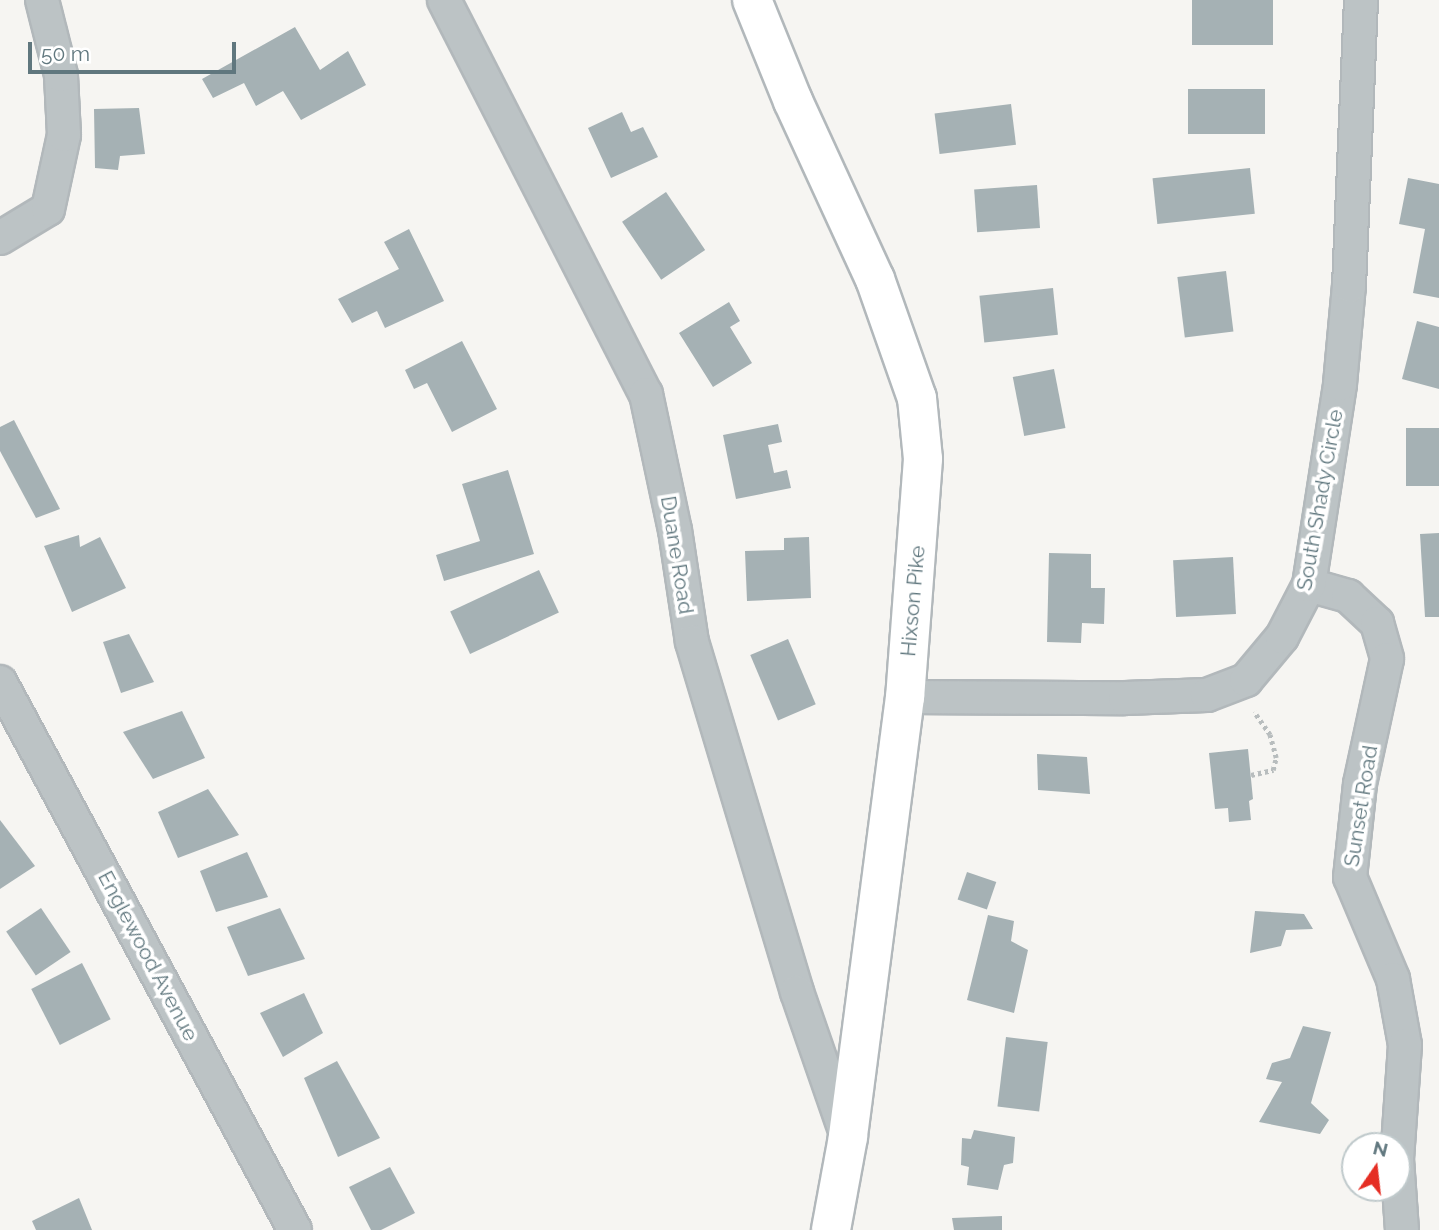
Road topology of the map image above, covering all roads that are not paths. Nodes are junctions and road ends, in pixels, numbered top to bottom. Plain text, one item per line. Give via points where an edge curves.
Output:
1 (42, 0) edge
2 (444, 0) edge
3 (752, 0) edge
4 (1361, 0) edge
5 (0, 238) edge
6 (1309, 585) junction
7 (0, 682) edge
8 (905, 697) junction
9 (848, 1137) junction
10 (295, 1230) edge
11 (831, 1230) edge
12 (1402, 1230) edge

1 - 5 street via 61,75 64,135 48,209
2 - 9 street, Duane Road via 646,394 676,530 691,642 797,992
3 - 8 main road, Hixson Pike via 875,279 917,398 923,459
4 - 6 street, South Shady Circle via 1349,286 1340,384
6 - 8 street, South Shady Circle via 1294,617 1263,662 1246,680 1207,695
6 - 12 street, Sunset Road via 1348,596 1377,623 1387,659 1360,784 1350,877 1394,979 1405,1045 1397,1159
7 - 10 street, Englewood Avenue
8 - 9 main road, Hixson Pike
9 - 11 main road, Hixson Pike

